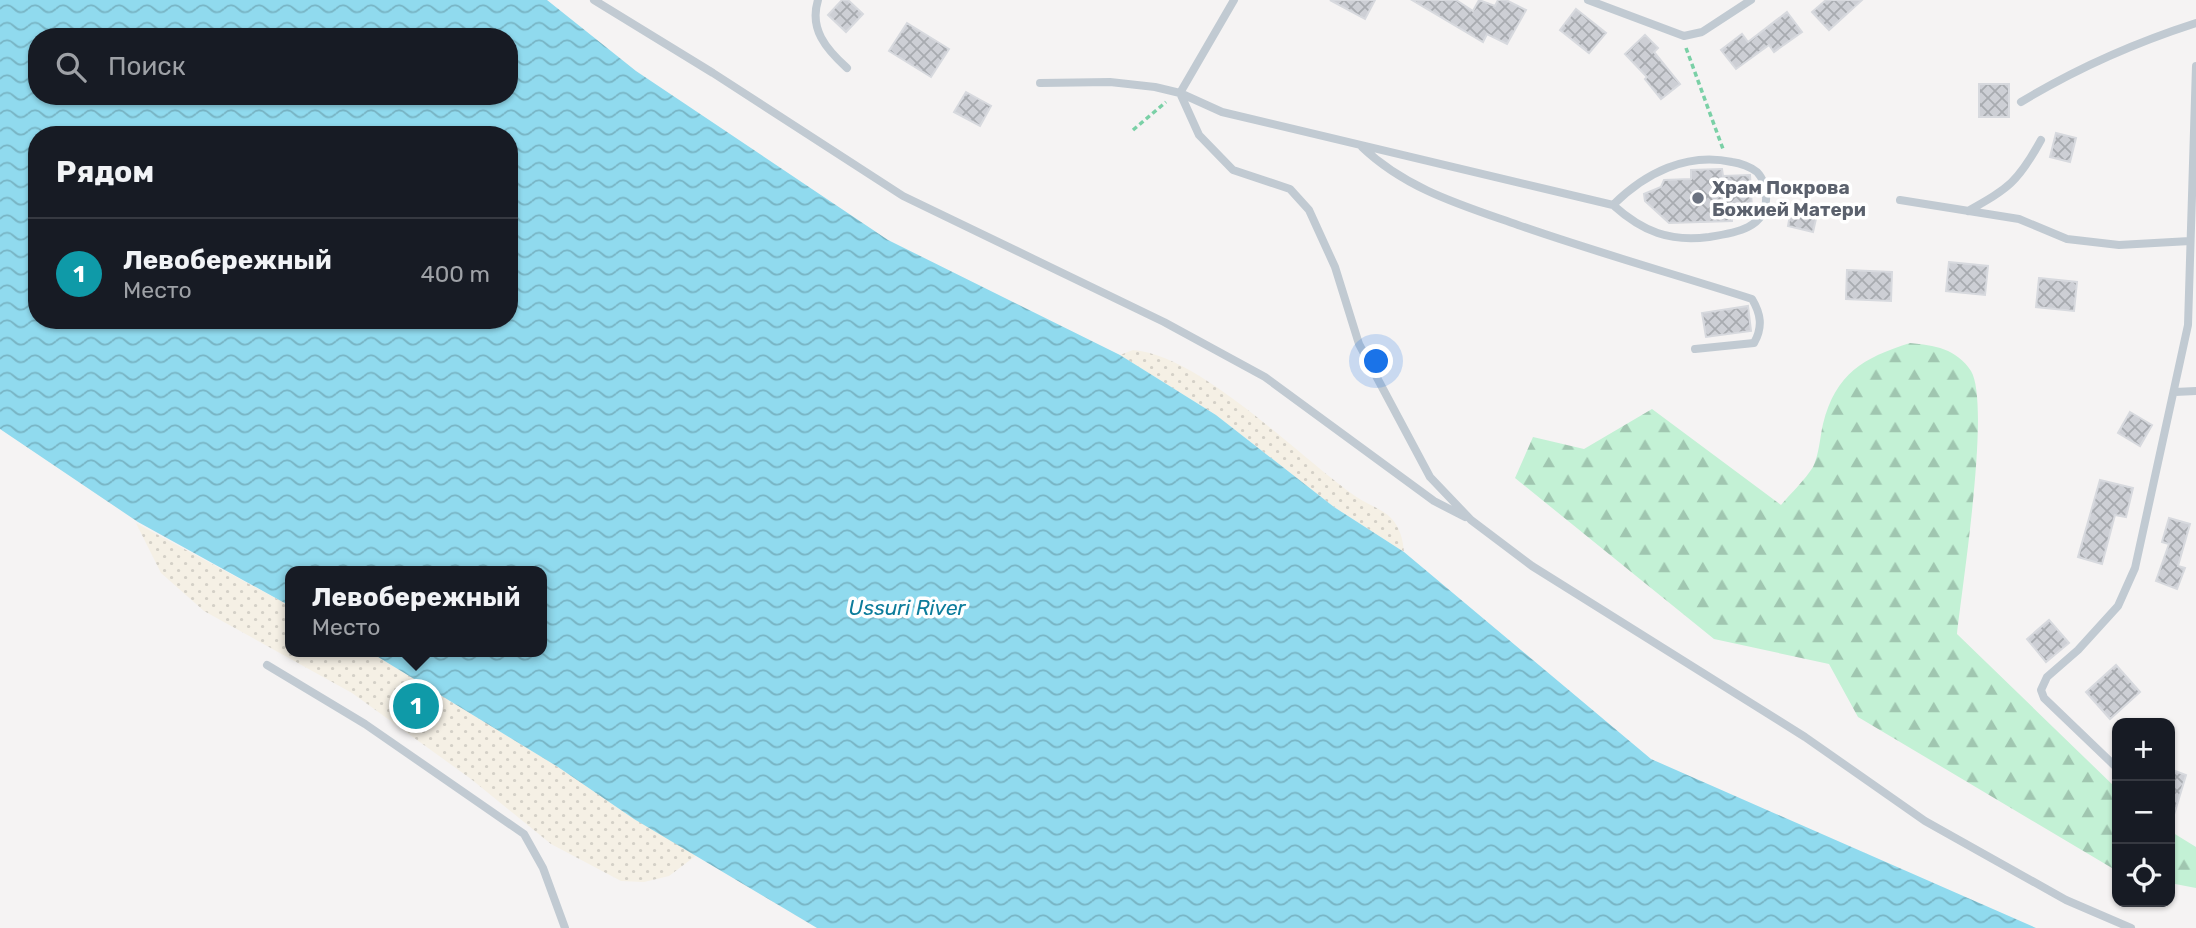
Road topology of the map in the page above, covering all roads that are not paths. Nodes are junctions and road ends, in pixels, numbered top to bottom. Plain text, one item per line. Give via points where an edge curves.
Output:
1 (594, 0) edge
2 (818, 0) edge
3 (1234, 0) edge
4 (1588, 0) edge
5 (1751, 0) edge
6 (2196, 23) edge
7 (2196, 66) edge
8 (847, 68) dead end
9 (1040, 83) dead end
10 (1180, 93) junction
11 (2021, 102) dead end
12 (2040, 140) dead end
13 (1360, 145) junction
14 (1900, 200) dead end
15 (1613, 205) junction
16 (1968, 211) junction
17 (2190, 241) junction
18 (1695, 349) dead end
19 (2196, 391) edge
20 (2175, 392) junction
21 (1471, 520) junction
22 (267, 665) dead end
23 (2112, 763) edge
24 (565, 928) edge
25 (2131, 928) edge

1 - 21 lane via 903,196 1164,322 1265,377 1434,501
2 - 8 lane via 815,26 823,44
3 - 10 lane
4 - 5 lane via 1693,36
6 - 11 lane via 2129,45
7 - 17 lane
9 - 10 lane via 1110,82
10 - 13 lane via 1222,112
10 - 21 lane via 1199,135 1233,170 1290,189 1309,210 1335,267 1359,344 1430,477
12 - 16 lane via 2023,174 2011,186
13 - 15 lane
13 - 18 lane via 1382,167 1434,196 1752,299 1760,311 1760,332 1754,342
14 - 16 lane
15 - 15 lane via 1641,227 1684,240 1738,233 1757,223 1767,206 1766,187 1756,172 1710,157 1649,175
16 - 17 lane via 2019,219 2067,239 2119,245
17 - 20 lane via 2188,325
19 - 20 lane
20 - 23 lane via 2127,590 2106,621 2047,677 2041,690
21 - 25 lane via 1532,566 1805,737 1925,821 2066,900
22 - 24 lane via 365,724 524,834 543,868

